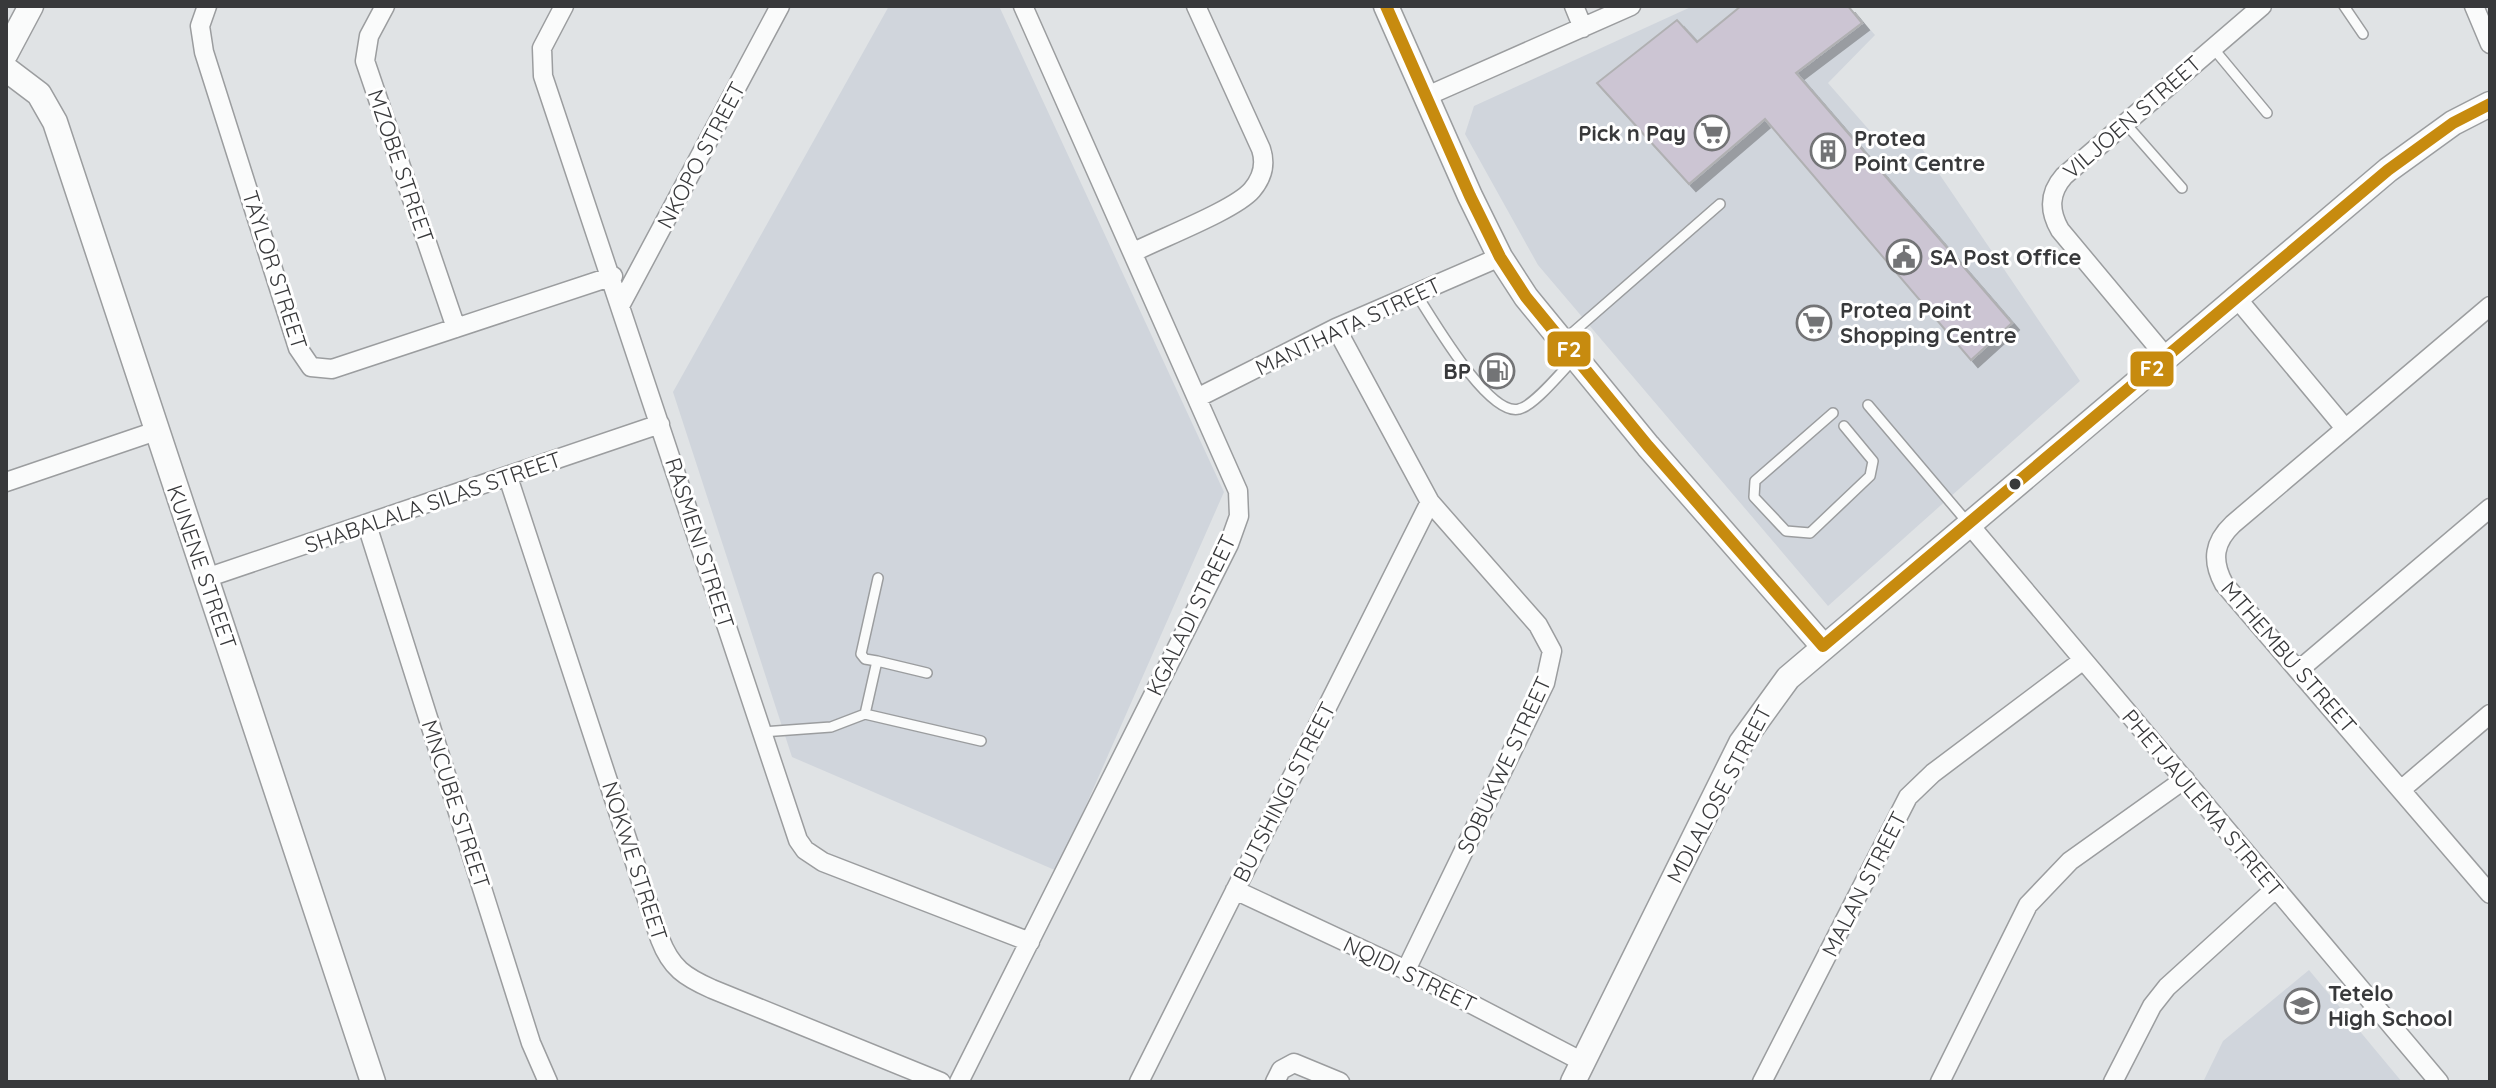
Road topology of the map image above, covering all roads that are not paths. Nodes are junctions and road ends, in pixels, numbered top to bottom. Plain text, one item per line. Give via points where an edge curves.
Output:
1 (31, 6) edge
2 (207, 6) edge
3 (385, 6) edge
4 (564, 6) edge
5 (780, 6) edge
6 (1023, 6) edge
7 (1196, 6) edge
8 (1386, 6) edge
9 (1574, 6) edge
10 (1631, 6) edge
11 (2262, 6) edge
12 (2344, 6) edge
13 (2474, 6) edge
14 (1583, 28) junction
15 (2363, 34) dead end
16 (2490, 44) edge
17 (2213, 47) junction
18 (6, 53) edge
19 (6, 69) edge
20 (1427, 96) junction
21 (2490, 104) edge
22 (2267, 113) dead end
23 (2125, 123) junction
24 (2182, 188) dead end
25 (1720, 204) dead end
26 (1134, 252) junction
27 (1500, 257) junction
28 (613, 276) junction
29 (1415, 292) junction
30 (2235, 296) junction
31 (621, 304) junction
32 (2490, 306) edge
33 (456, 328) junction
34 (1336, 328) junction
35 (1568, 350) junction
36 (2166, 357) junction
37 (1197, 398) junction
38 (1868, 405) dead end
39 (1833, 413) dead end
40 (660, 424) junction
41 (1844, 426) dead end
42 (2344, 427) junction
43 (156, 431) junction
44 (508, 477) junction
45 (6, 482) edge
46 (1430, 502) junction
47 (2490, 508) edge
48 (1968, 523) junction
49 (367, 525) junction
50 (206, 578) junction
51 (878, 578) dead end
52 (1823, 646) junction
53 (877, 661) junction
54 (2082, 661) junction
55 (2300, 669) junction
56 (927, 673) dead end
57 (865, 714) junction
58 (2490, 714) edge
59 (762, 732) junction
60 (981, 741) dead end
61 (2185, 779) junction
62 (2402, 789) junction
63 (2275, 889) junction
64 (1235, 890) junction
65 (2490, 894) edge
66 (1030, 942) junction
67 (1406, 970) junction
68 (1578, 1072) edge
69 (373, 1082) edge
70 (548, 1082) edge
71 (941, 1082) edge
72 (959, 1082) edge
73 (1139, 1082) edge
74 (1275, 1082) edge
75 (1340, 1082) edge
76 (1762, 1082) edge
77 (1940, 1082) edge
78 (2113, 1082) edge
79 (2439, 1082) edge

1 - 18 street
2 - 33 street, TAYLOR STREET via 200,26 204,52 305,361 316,369 329,369
3 - 33 street, MZOBE STREET via 369,36 365,61
4 - 28 street, RASMENI STREET via 542,48 540,64
5 - 31 street, NKOPO STREET
6 - 26 street, KGALADI STREET
7 - 26 street via 1261,149 1261,178 1247,195
8 - 20 street
9 - 14 street
10 - 14 street
11 - 17 street, VILJOEN STREET
12 - 15 lane
13 - 16 street
14 - 20 street
17 - 22 lane
17 - 23 street, VILJOEN STREET
19 - 43 street, KUNENE STREET via 39,94 55,122
20 - 27 street
21 - 30 street, MDLALOSE STREET via 2427,140
23 - 24 lane
23 - 36 street, VILJOEN STREET via 2060,180 2052,210 2060,230
25 - 35 lane
26 - 37 street, KGALADI STREET
27 - 29 street, MANTHATA STREET
27 - 35 street
28 - 31 street, RASMENI STREET
28 - 33 street, TAYLOR STREET
29 - 34 street, MANTHATA STREET
29 - 35 lane via 1461,362 1506,409 1530,402
30 - 36 street, MDLALOSE STREET
30 - 42 street
31 - 40 street, RASMENI STREET
32 - 42 street, MTHEMBU STREET
34 - 37 street, MANTHATA STREET
34 - 46 street, SOBUKWE STREET
35 - 52 street
36 - 48 street, MDLALOSE STREET
37 - 66 street, KGALADI STREET via 1238,491 1239,516
38 - 48 lane
39 - 41 lane via 1755,481 1754,497 1786,531 1810,533 1870,476 1873,461
40 - 44 street, SHABALALA SILAS STREET
40 - 59 street, RASMENI STREET
42 - 55 street, MTHEMBU STREET via 2222,534 2215,554 2224,584
43 - 45 street
43 - 50 street, KUNENE STREET
44 - 49 street, SHABALALA SILAS STREET
44 - 71 street, NOKWE STREET via 671,964 684,977
46 - 64 street, BUTSHINGI STREET
46 - 67 street, SOBUKWE STREET via 1544,632 1552,659
47 - 55 street
48 - 52 street, MDLALOSE STREET
48 - 54 street, PHETJAULEMA STREET
49 - 50 street, SHABALALA SILAS STREET
49 - 70 street, MNCUBE STREET via 531,1043
50 - 69 street, KUNENE STREET
51 - 53 lane via 861,654
52 - 68 street, MDLALOSE STREET via 1772,695 1748,730
53 - 56 lane
53 - 57 lane
54 - 61 street, PHETJAULEMA STREET
54 - 76 street, MALAN STREET via 1908,797
55 - 62 street, MTHEMBU STREET
57 - 59 lane via 831,727
57 - 60 lane
58 - 62 street
59 - 66 street, RASMENI STREET via 795,834 810,854
61 - 63 street, PHETJAULEMA STREET
61 - 77 street via 2070,861 2028,905
62 - 65 street, MTHEMBU STREET
63 - 78 street via 2167,987
63 - 79 street, PHETJAULEMA STREET
64 - 67 street, NQIDI STREET
64 - 73 street, BUTSHINGI STREET
66 - 72 street, KGALADI STREET
67 - 68 street, NQIDI STREET
74 - 75 street via 1281,1070 1294,1063

